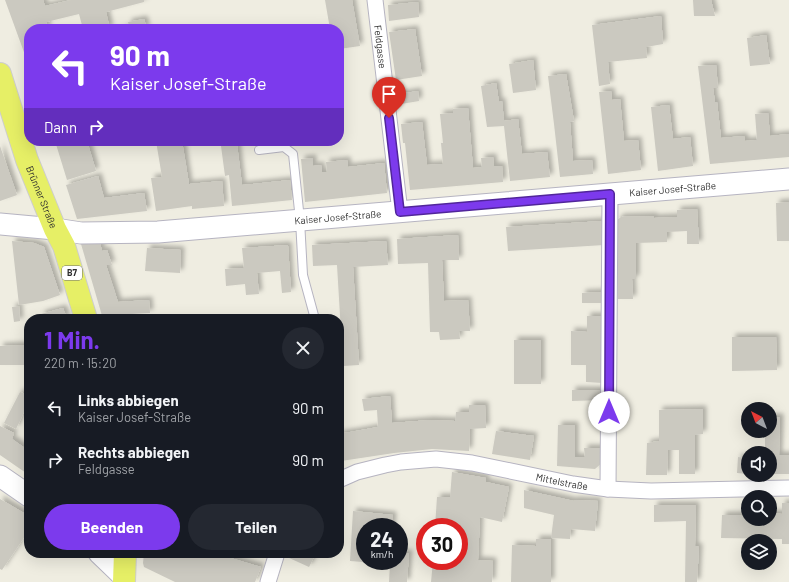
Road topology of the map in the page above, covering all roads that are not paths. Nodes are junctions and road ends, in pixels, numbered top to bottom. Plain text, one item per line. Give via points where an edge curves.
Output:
1 (375, 0) edge
2 (0, 74) edge
3 (259, 150) dead end
4 (789, 179) edge
5 (610, 194) junction
6 (400, 212) junction
7 (300, 220) junction
8 (0, 224) edge
9 (55, 228) junction
10 (84, 314) edge
11 (314, 314) edge
12 (0, 476) edge
13 (344, 476) edge
14 (789, 488) edge
15 (608, 489) junction
16 (24, 493) edge
17 (104, 558) edge
18 (126, 558) edge
19 (275, 558) edge
20 (128, 580) edge
21 (268, 582) edge

1 - 6 street, Feldgasse
2 - 9 main road, Brünner Straße / B7 via 27,160
3 - 7 lane via 284,147 293,154
4 - 5 street, Kaiser Josef-Straße
5 - 6 street, Kaiser Josef-Straße
5 - 15 street
6 - 7 street, Kaiser Josef-Straße
7 - 9 street, Kaiser Josef-Straße via 158,232 81,233
7 - 11 lane via 302,275
8 - 9 street, Kaiser Josef-Straße
9 - 10 main road, Brünner Straße / B7 via 64,246
12 - 16 street
13 - 15 street, Mittelstraße via 400,462 436,459 472,463
14 - 15 street, Mittelstraße via 651,491
17 - 20 street
18 - 20 main road
19 - 21 street

